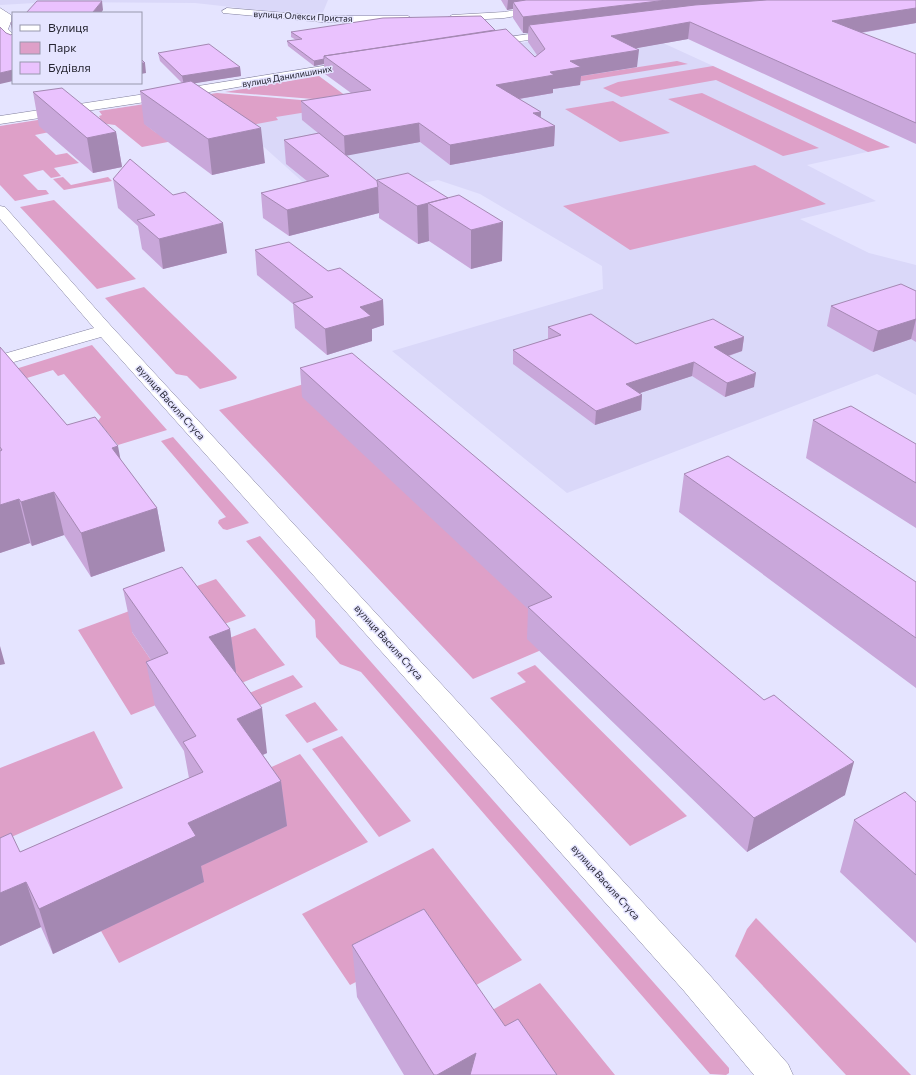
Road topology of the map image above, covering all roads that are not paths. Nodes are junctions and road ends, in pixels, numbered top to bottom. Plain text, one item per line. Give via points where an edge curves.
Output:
1 (594, 0) edge
2 (227, 11) dead end
3 (0, 12) edge
4 (419, 18) edge
5 (441, 18) edge
6 (566, 32) edge
7 (12, 39) edge
8 (480, 44) edge
9 (362, 63) edge
10 (0, 120) edge
11 (0, 210) edge
12 (105, 330) junction
13 (0, 361) edge
14 (776, 1075) edge

1 - 5 street via 504,14
2 - 4 street, вулиця Олекси Пристая via 322,19
3 - 7 street via 6,15 2,29
6 - 8 street
9 - 10 street, вулиця Данилишиних
11 - 12 street, вулиця Василя Стуса
12 - 13 street
12 - 14 street, вулиця Василя Стуса via 695,981

